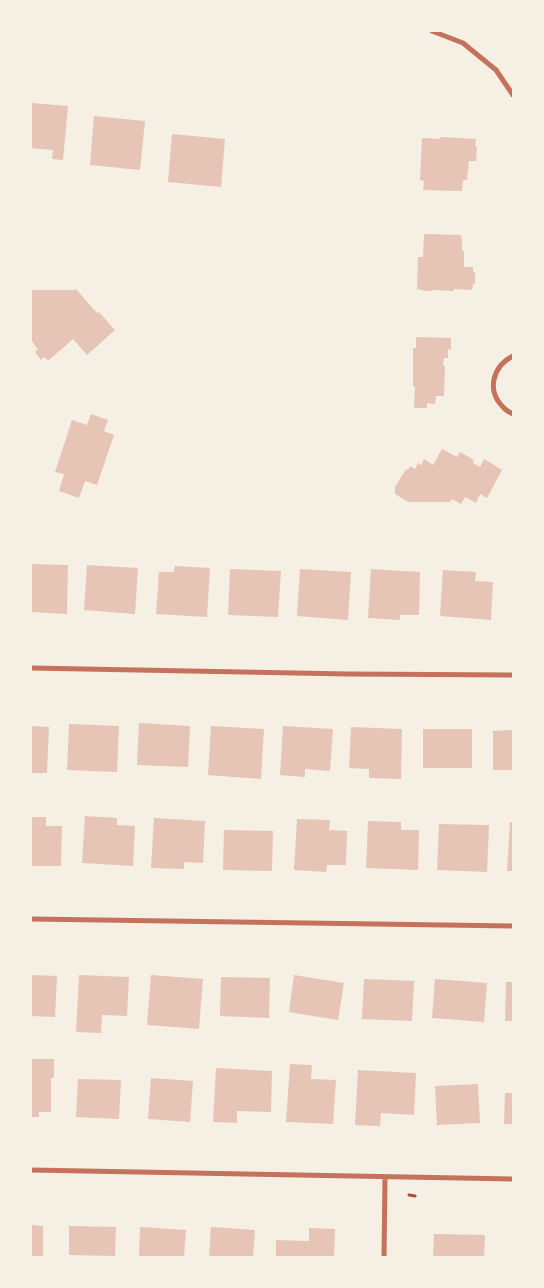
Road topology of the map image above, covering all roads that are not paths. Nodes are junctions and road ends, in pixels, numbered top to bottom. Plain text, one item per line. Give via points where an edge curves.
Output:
1 (432, 31) edge
2 (513, 95) edge
3 (513, 356) edge
4 (513, 414) edge
5 (31, 668) edge
6 (513, 675) edge
7 (31, 919) edge
8 (513, 926) edge
9 (31, 1170) edge
10 (385, 1177) junction
11 (513, 1179) edge
12 (384, 1257) edge

1 - 2 street via 463,43 496,70
3 - 4 street via 498,368 494,378 497,399
5 - 6 street
7 - 8 street
9 - 10 street
10 - 11 street
10 - 12 street

